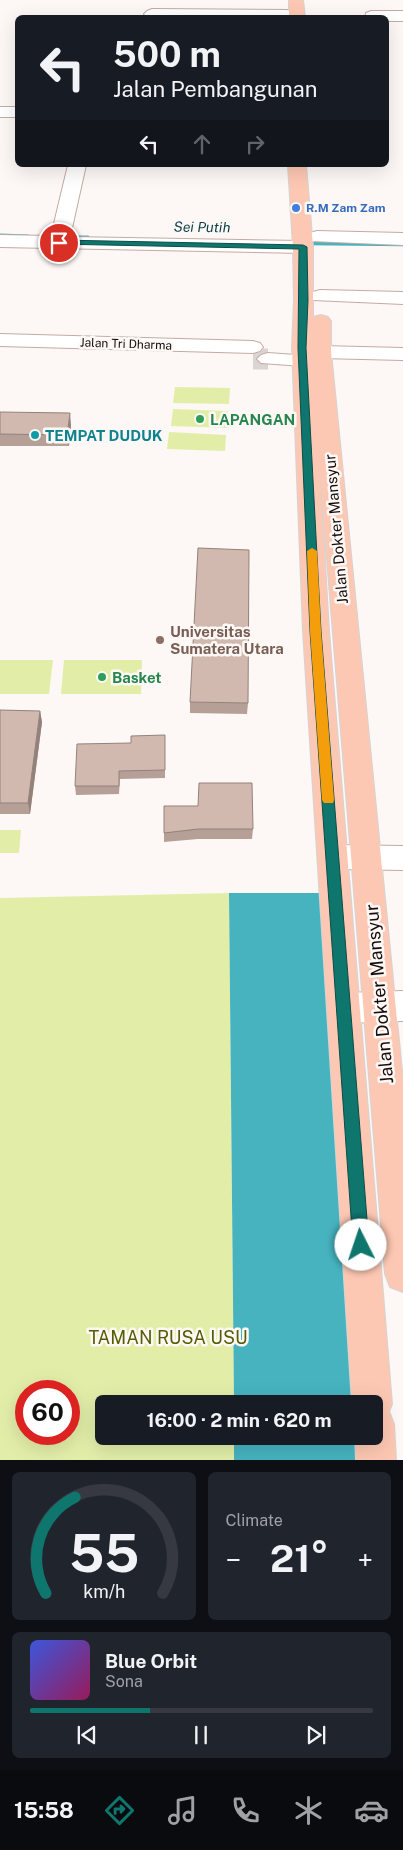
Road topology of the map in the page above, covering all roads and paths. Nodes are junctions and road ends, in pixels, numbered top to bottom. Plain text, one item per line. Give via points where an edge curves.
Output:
1 (296, 0) edge
2 (290, 12) edge
3 (152, 14) dead end
4 (389, 16) edge
5 (403, 16) edge
6 (0, 112) edge
7 (15, 112) edge
8 (77, 167) edge
9 (298, 167) edge
10 (310, 167) edge
11 (60, 238) junction
12 (403, 239) edge
13 (0, 242) edge
14 (310, 243) junction
15 (320, 296) junction
16 (403, 298) edge
17 (0, 340) edge
18 (55, 348) junction
19 (0, 353) edge
20 (309, 353) junction
21 (403, 354) edge
22 (333, 857) junction
23 (368, 858) junction
24 (403, 858) edge
25 (336, 893) junction
26 (370, 893) junction
27 (392, 1006) edge
28 (344, 1008) junction
29 (403, 1274) edge
30 (371, 1395) edge
31 (375, 1445) edge
32 (376, 1460) edge

1 - 2 main road
2 - 3 street
4 - 5 street
6 - 7 street
8 - 11 street
9 - 14 main road, Jalan Dokter Mansyur
10 - 14 main road, Jalan Dokter Mansyur
11 - 13 street
11 - 14 street
12 - 14 street
14 - 15 main road, Jalan Dokter Mansyur
14 - 20 main road, Jalan Dokter Mansyur via 304,300
15 - 16 street
15 - 20 main road, Jalan Dokter Mansyur
17 - 18 street, Jalan Tri Dharma
18 - 19 street, Jalan Tri Dharma
18 - 20 street, Jalan Tri Dharma
20 - 21 street, Jalan Tri Dharma
20 - 22 main road, Jalan Dokter Mansyur via 316,631
20 - 23 main road, Jalan Dokter Mansyur via 345,630
22 - 23 street
22 - 25 main road, Jalan Dokter Mansyur
23 - 24 street
23 - 26 main road, Jalan Dokter Mansyur
25 - 26 street, Jalan Dokter Mansyur
25 - 28 main road, Jalan Dokter Mansyur
26 - 27 main road, Jalan Dokter Mansyur
27 - 28 street
27 - 29 main road, Jalan Dokter Mansyur
28 - 30 main road, Jalan Dokter Mansyur
31 - 32 main road

